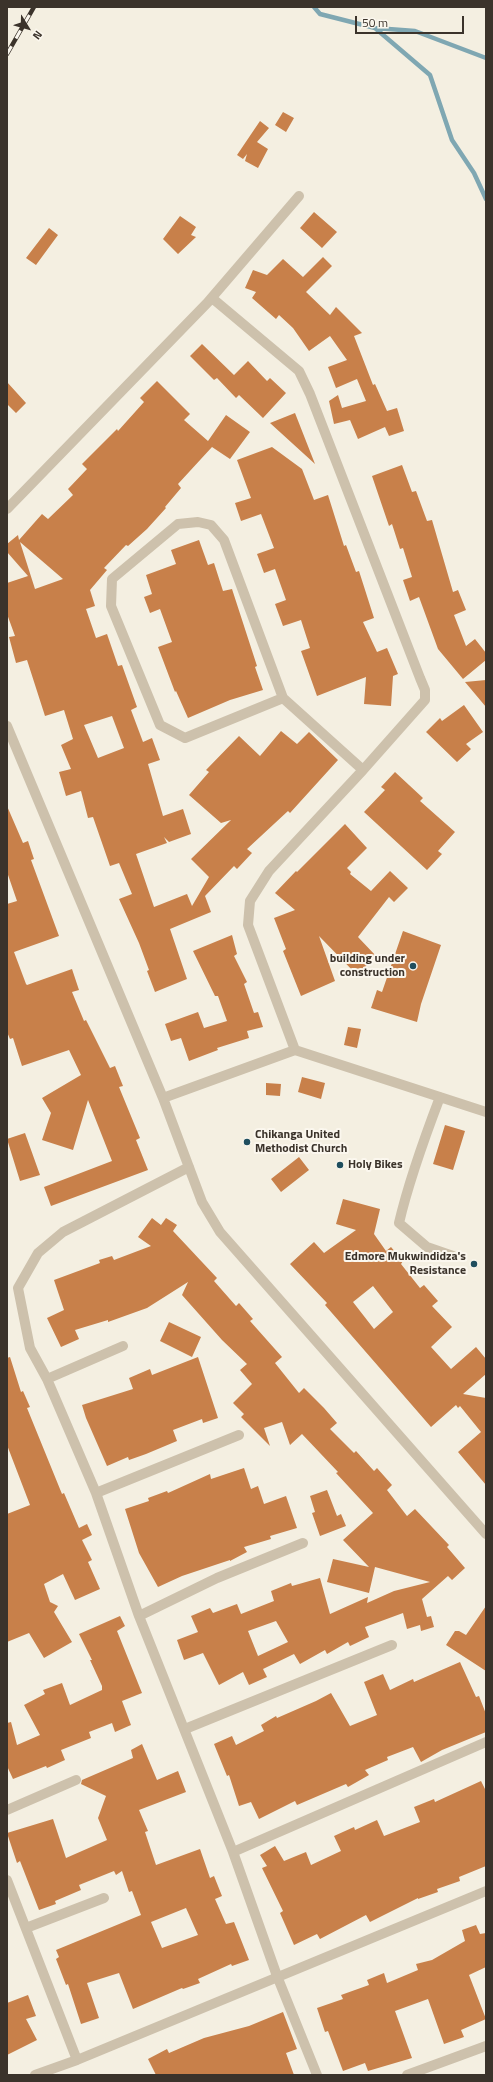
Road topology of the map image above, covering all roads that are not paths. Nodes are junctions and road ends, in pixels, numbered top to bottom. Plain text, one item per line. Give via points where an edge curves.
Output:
1 (300, 196) dead end
2 (212, 298) junction
3 (7, 508) edge
4 (283, 698) junction
5 (7, 726) edge
6 (363, 770) junction
7 (295, 1050) junction
8 (440, 1097) junction
9 (163, 1098) junction
10 (486, 1112) edge
11 (189, 1167) junction
12 (453, 1256) dead end
13 (123, 1346) dead end
14 (47, 1379) junction
15 (239, 1435) dead end
16 (96, 1492) junction
17 (486, 1534) edge
18 (303, 1543) dead end
19 (139, 1616) junction
20 (392, 1645) dead end
21 (185, 1729) junction
22 (486, 1742) edge
23 (76, 1780) dead end
24 (7, 1810) edge
25 (234, 1852) junction
26 (7, 1880) edge
27 (486, 1891) edge
28 (104, 1898) dead end
29 (26, 1928) junction
30 (277, 1976) junction
31 (486, 2046) edge
32 (77, 2060) junction
33 (35, 2075) edge
34 (317, 2075) edge
35 (407, 2075) edge

1 - 2 street
2 - 3 street
2 - 6 street via 299,371 424,690 425,700
4 - 4 street via 224,540 212,525 198,522 178,524 112,579 111,606 160,724 185,738
4 - 6 street
5 - 9 street
6 - 7 street via 268,871 250,902 248,926
7 - 8 street
7 - 9 street
8 - 10 street
8 - 12 street via 420,1147 399,1224 426,1247
9 - 11 street
11 - 14 street via 63,1232 38,1253 18,1288 30,1348
11 - 17 street via 202,1202 220,1232
13 - 14 street
14 - 16 street
15 - 16 street
16 - 19 street
18 - 19 street via 217,1578
19 - 21 street
20 - 21 street
21 - 25 street
22 - 25 street
23 - 24 street
25 - 30 street
26 - 29 street
27 - 30 street
28 - 29 street
29 - 32 street
30 - 32 street
30 - 34 street
31 - 35 street
32 - 33 street

